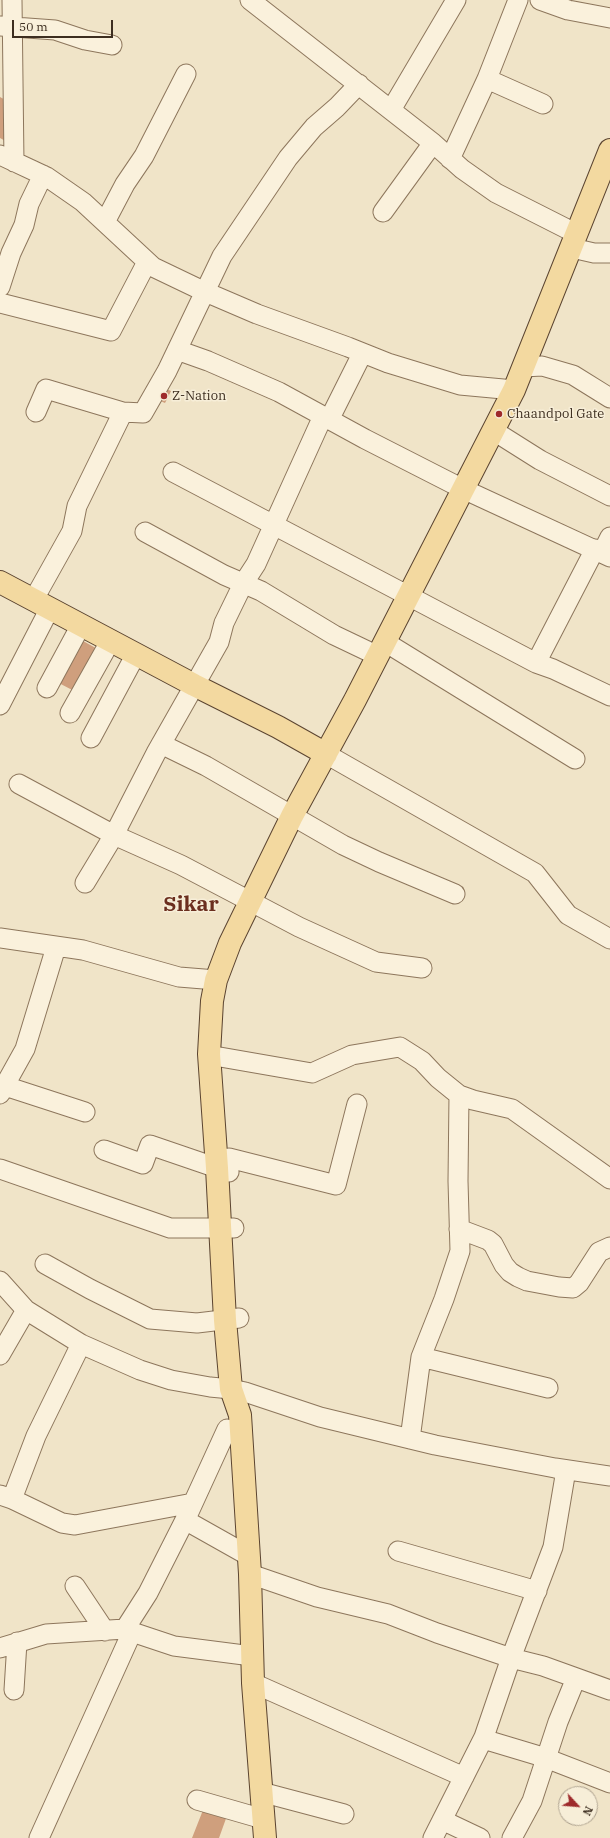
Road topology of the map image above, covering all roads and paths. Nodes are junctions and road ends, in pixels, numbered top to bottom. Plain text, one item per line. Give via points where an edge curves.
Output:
1 (12, 0) edge
2 (250, 0) edge
3 (456, 0) edge
4 (518, 0) edge
5 (540, 0) edge
6 (576, 5) edge
7 (610, 18) edge
8 (6, 27) edge
9 (112, 45) dead end
10 (186, 74) dead end
11 (487, 79) junction
12 (359, 84) junction
13 (543, 104) dead end
14 (391, 110) junction
15 (433, 143) junction
16 (610, 150) edge
17 (7, 159) edge
18 (450, 159) junction
19 (43, 175) junction
20 (383, 212) dead end
21 (104, 222) junction
22 (575, 241) junction
23 (610, 253) edge
24 (147, 262) junction
25 (0, 287) edge
26 (205, 291) junction
27 (0, 304) edge
28 (177, 350) junction
29 (359, 360) dead end
30 (524, 367) junction
31 (514, 390) junction
32 (610, 398) edge
33 (36, 412) dead end
34 (123, 412) junction
35 (326, 418) junction
36 (494, 431) junction
37 (173, 472) dead end
38 (463, 489) junction
39 (610, 496) edge
40 (274, 526) junction
41 (144, 532) dead end
42 (604, 549) edge
43 (0, 582) edge
44 (243, 584) junction
45 (408, 595) junction
46 (42, 603) junction
47 (81, 625) junction
48 (111, 640) junction
49 (381, 649) junction
50 (136, 654) junction
51 (536, 663) junction
52 (194, 684) junction
53 (47, 688) dead end
54 (610, 696) edge
55 (0, 705) edge
56 (70, 714) dead end
57 (91, 738) dead end
58 (161, 744) junction
59 (326, 754) junction
60 (575, 759) dead end
61 (20, 784) dead end
62 (292, 816) junction
63 (114, 835) junction
64 (85, 883) dead end
65 (455, 894) dead end
66 (251, 902) junction
67 (0, 938) edge
68 (610, 939) edge
69 (56, 946) junction
70 (422, 968) dead end
71 (216, 980) junction
72 (212, 1020) junction
73 (220, 1057) junction
74 (2, 1090) edge
75 (459, 1095) junction
76 (357, 1104) dead end
77 (85, 1112) dead end
78 (104, 1150) dead end
79 (225, 1166) junction
80 (0, 1169) edge
81 (610, 1179) edge
82 (227, 1228) junction
83 (460, 1229) junction
84 (610, 1247) edge
85 (45, 1264) dead end
86 (0, 1281) edge
87 (26, 1310) junction
88 (232, 1319) junction
89 (81, 1344) junction
90 (0, 1355) edge
91 (421, 1357) junction
92 (548, 1388) dead end
93 (238, 1390) junction
94 (233, 1422) junction
95 (410, 1439) junction
96 (566, 1470) junction
97 (610, 1476) edge
98 (6, 1497) edge
99 (192, 1503) junction
100 (185, 1520) junction
101 (398, 1551) dead end
102 (250, 1565) junction
103 (75, 1586) dead end
104 (536, 1592) junction
105 (105, 1631) junction
106 (129, 1631) junction
107 (9, 1645) edge
108 (252, 1656) junction
109 (511, 1658) junction
110 (576, 1678) junction
111 (253, 1683) junction
112 (14, 1690) dead end
113 (610, 1690) edge
114 (483, 1739) junction
115 (546, 1759) junction
116 (464, 1777) junction
117 (610, 1783) edge
118 (261, 1792) junction
119 (197, 1800) dead end
120 (344, 1814) dead end
121 (442, 1820) junction
122 (264, 1829) edge
123 (39, 1838) edge
124 (433, 1838) edge
125 (480, 1838) edge
126 (512, 1838) edge

1 - 8 street
2 - 12 street
3 - 14 street
4 - 11 street
5 - 6 street
6 - 7 street
8 - 9 street via 56,30 85,40
8 - 17 street via 15,112
10 - 21 street via 144,156
11 - 13 street
11 - 18 street
12 - 14 street
12 - 26 street via 314,127 288,158 222,256
14 - 15 street
15 - 18 street
15 - 20 street
16 - 22 main road
17 - 19 street
18 - 22 street via 496,193
19 - 21 street via 83,202
19 - 25 street via 29,204 24,225 11,253
21 - 24 street
22 - 23 street via 594,253
22 - 30 main road
24 - 26 street
24 - 27 street via 111,331
26 - 28 street
26 - 31 street via 257,314 388,363 460,385
28 - 34 street via 143,413
28 - 35 street via 278,392
29 - 35 street
30 - 31 main road
30 - 32 street via 542,366 573,375
31 - 36 main road
33 - 34 street via 46,389
34 - 46 street via 77,506 72,531
35 - 38 street
35 - 40 street
36 - 38 main road
36 - 39 street via 540,460
37 - 40 street
38 - 42 street
38 - 45 main road
40 - 44 street via 256,564
40 - 45 street
41 - 44 street
42 - 51 street
43 - 46 main road
44 - 49 street via 261,591 334,635
44 - 52 street via 224,623 219,642
45 - 49 main road
45 - 51 street
46 - 47 main road
46 - 55 street
47 - 48 main road
47 - 53 street
48 - 50 main road
48 - 56 street
49 - 59 main road
49 - 60 street
50 - 52 main road
50 - 57 street
51 - 54 street
52 - 58 street
52 - 59 main road
58 - 62 street via 206,766
58 - 63 street
59 - 62 main road
59 - 68 street via 535,873 568,916
61 - 63 street
62 - 65 street via 379,862
62 - 66 main road
63 - 64 street
63 - 66 street via 181,865
66 - 70 street via 376,962
66 - 71 main road via 230,943
67 - 69 street
69 - 71 street via 83,950 178,977
69 - 74 street via 25,1049
71 - 72 main road
72 - 73 main road
72 - 79 main road via 209,1054
73 - 75 street via 312,1073 352,1055 400,1047 422,1061
73 - 79 main road
74 - 77 street
75 - 81 street via 512,1109
75 - 83 street
76 - 79 street via 336,1185
78 - 79 street via 143,1164 150,1145
79 - 82 main road
80 - 82 street via 170,1228
82 - 88 main road
83 - 84 street via 488,1240 504,1265 518,1277 563,1288 573,1288 599,1252
83 - 91 street via 460,1251
85 - 88 street via 150,1319 197,1323
86 - 87 street
87 - 89 street
87 - 90 street
88 - 93 main road
89 - 93 street via 140,1370 171,1380 210,1388
89 - 98 street
91 - 92 street
91 - 95 street
93 - 94 main road
93 - 95 street via 320,1417
94 - 99 street
94 - 102 main road
95 - 96 street
96 - 97 street
96 - 104 street via 553,1547
98 - 99 street via 62,1523 75,1525
99 - 100 street
100 - 102 street
100 - 106 street
101 - 104 street
102 - 108 main road
102 - 109 street via 317,1597 388,1614
103 - 105 street
104 - 109 street
105 - 106 street
105 - 107 street via 46,1634
106 - 108 street via 174,1646
106 - 123 street
107 - 112 street
108 - 111 main road
109 - 110 street
109 - 114 street
110 - 113 street
110 - 115 street
111 - 116 street
111 - 118 main road
114 - 115 street
114 - 116 street
115 - 117 street
115 - 126 street via 532,1801
116 - 121 street
118 - 120 street
118 - 122 main road
119 - 122 street
121 - 124 street
121 - 125 street

